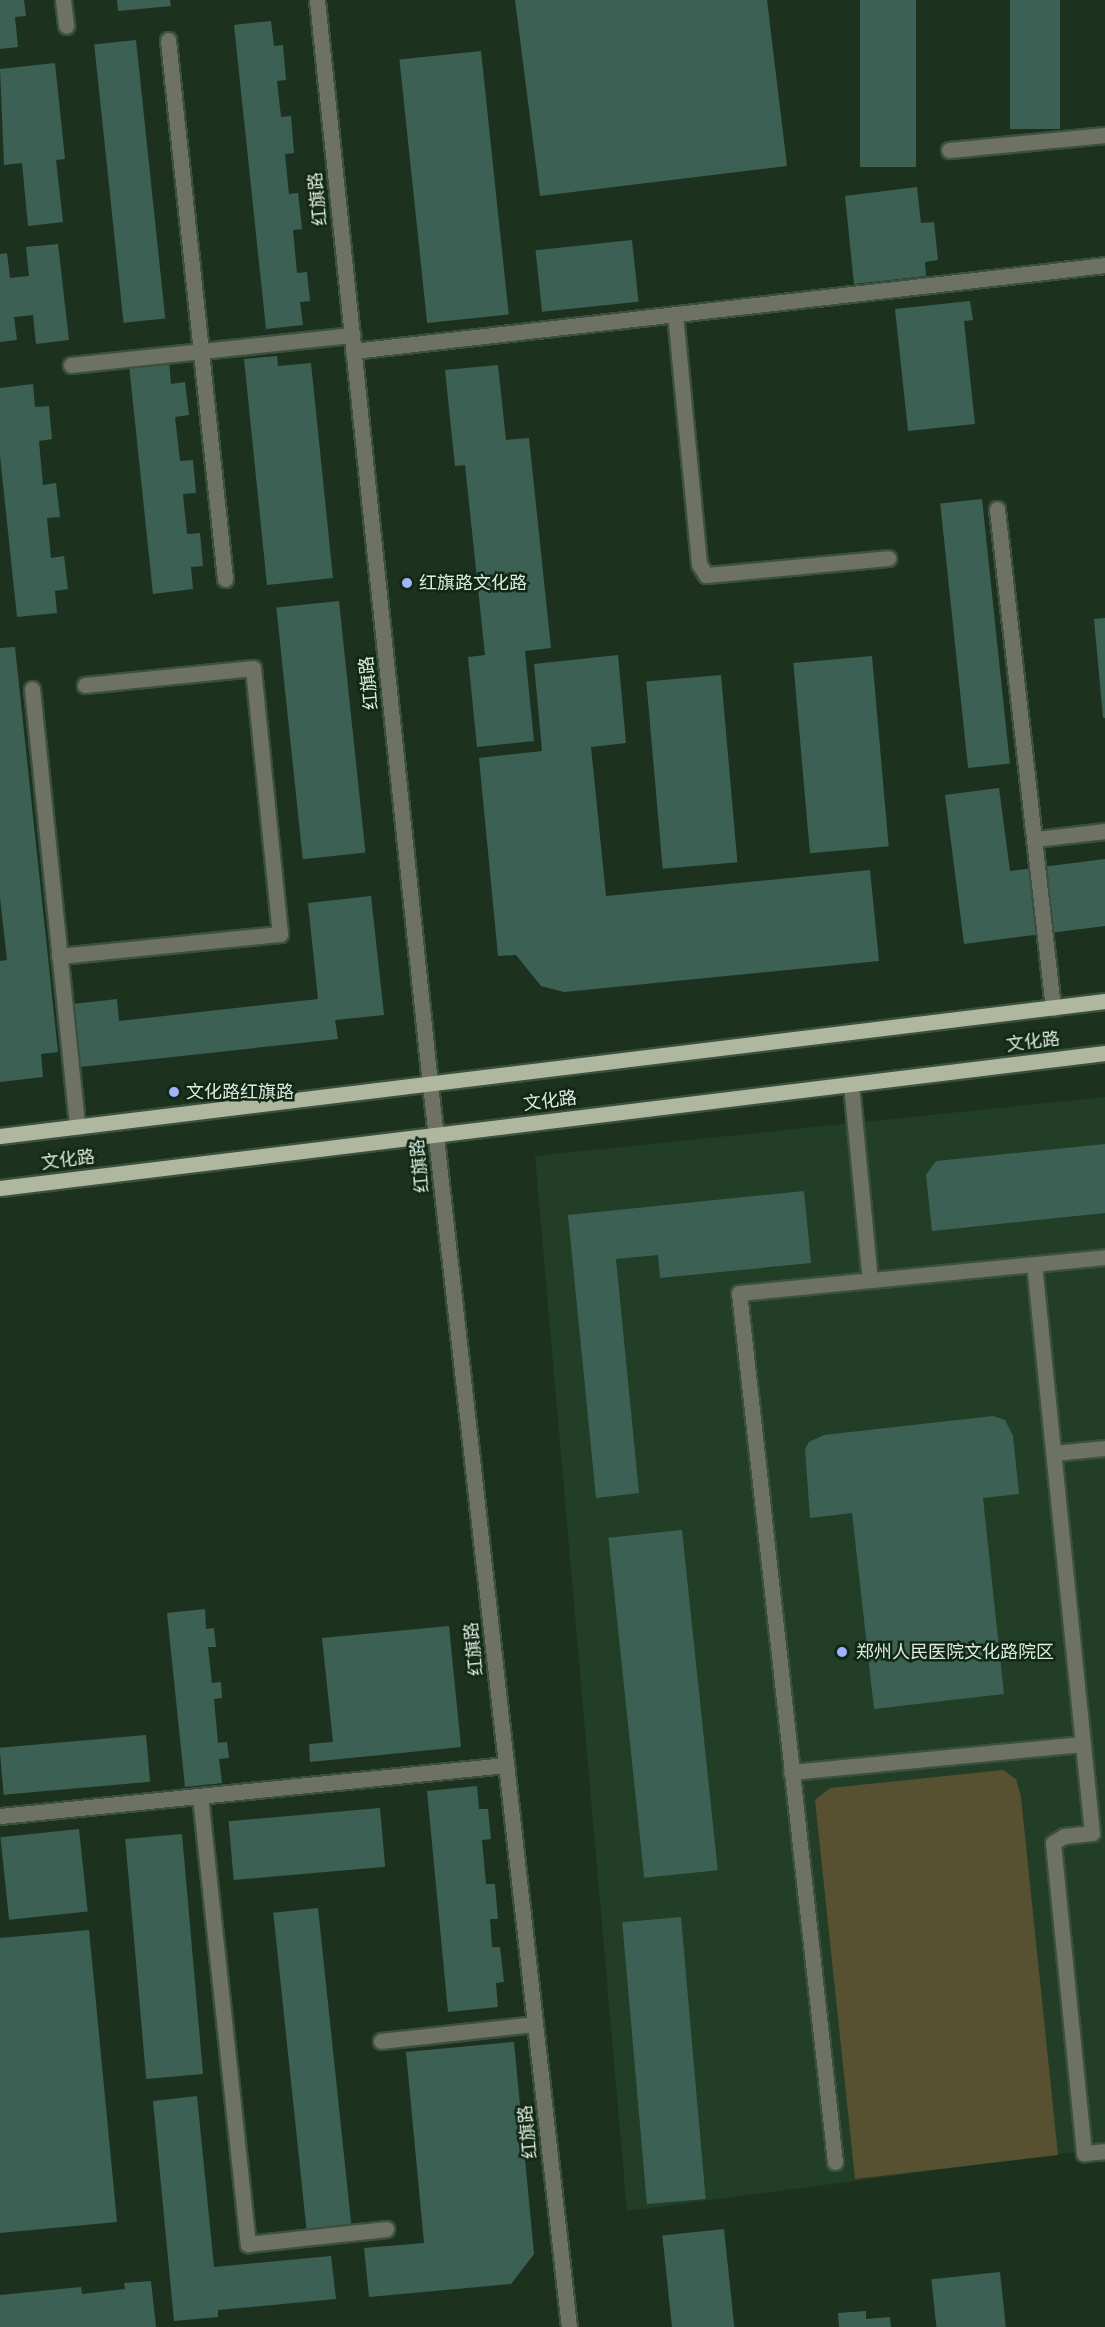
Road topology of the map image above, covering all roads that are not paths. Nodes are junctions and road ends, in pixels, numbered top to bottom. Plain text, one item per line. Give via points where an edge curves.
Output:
1 (63, 0) edge
2 (317, 0) edge
3 (66, 26) dead end
4 (168, 40) dead end
5 (1105, 135) edge
6 (949, 150) dead end
7 (1105, 265) edge
8 (675, 314) junction
9 (353, 343) junction
10 (201, 351) junction
11 (71, 365) dead end
12 (997, 509) dead end
13 (888, 558) dead end
14 (225, 579) dead end
15 (85, 685) dead end
16 (32, 689) dead end
17 (1105, 831) edge
18 (1035, 839) junction
19 (59, 956) junction
20 (1105, 1001) edge
21 (1053, 1008) junction
22 (1105, 1053) edge
23 (430, 1084) junction
24 (851, 1084) junction
25 (77, 1127) junction
26 (436, 1135) junction
27 (0, 1136) edge
28 (0, 1188) edge
29 (1105, 1257) edge
30 (1035, 1264) junction
31 (870, 1280) junction
32 (1105, 1448) edge
33 (1054, 1453) junction
34 (1083, 1744) junction
35 (506, 1765) junction
36 (791, 1772) junction
37 (200, 1796) junction
38 (0, 1816) edge
39 (1098, 1832) edge
40 (535, 2024) junction
41 (381, 2041) dead end
42 (1105, 2151) edge
43 (835, 2162) dead end
44 (386, 2229) dead end
45 (569, 2327) edge

1 - 3 street
2 - 9 street, 红旗路
4 - 10 street
5 - 6 street
7 - 8 street
8 - 9 street
8 - 13 street via 699,564 706,575
9 - 10 street
9 - 23 street, 红旗路
10 - 11 street
10 - 14 street
12 - 18 street
15 - 19 street via 253,668 280,934
16 - 19 street
17 - 18 street
18 - 21 street
19 - 25 street
20 - 21 main road, 文化路
21 - 23 main road, 文化路
22 - 24 main road, 文化路
23 - 25 main road, 文化路
23 - 26 street, 红旗路
24 - 26 main road, 文化路
24 - 31 street
25 - 27 main road, 文化路
26 - 28 main road, 文化路
26 - 35 street, 红旗路
29 - 30 street
30 - 31 street
30 - 33 street
31 - 36 street via 740,1293
32 - 33 street
33 - 34 street
34 - 36 street
34 - 39 street
35 - 37 street
35 - 40 street, 红旗路
36 - 43 street
37 - 38 street
37 - 44 street via 248,2244
39 - 42 street via 1064,1836 1053,1843 1084,2153
40 - 41 street
40 - 45 street, 红旗路

